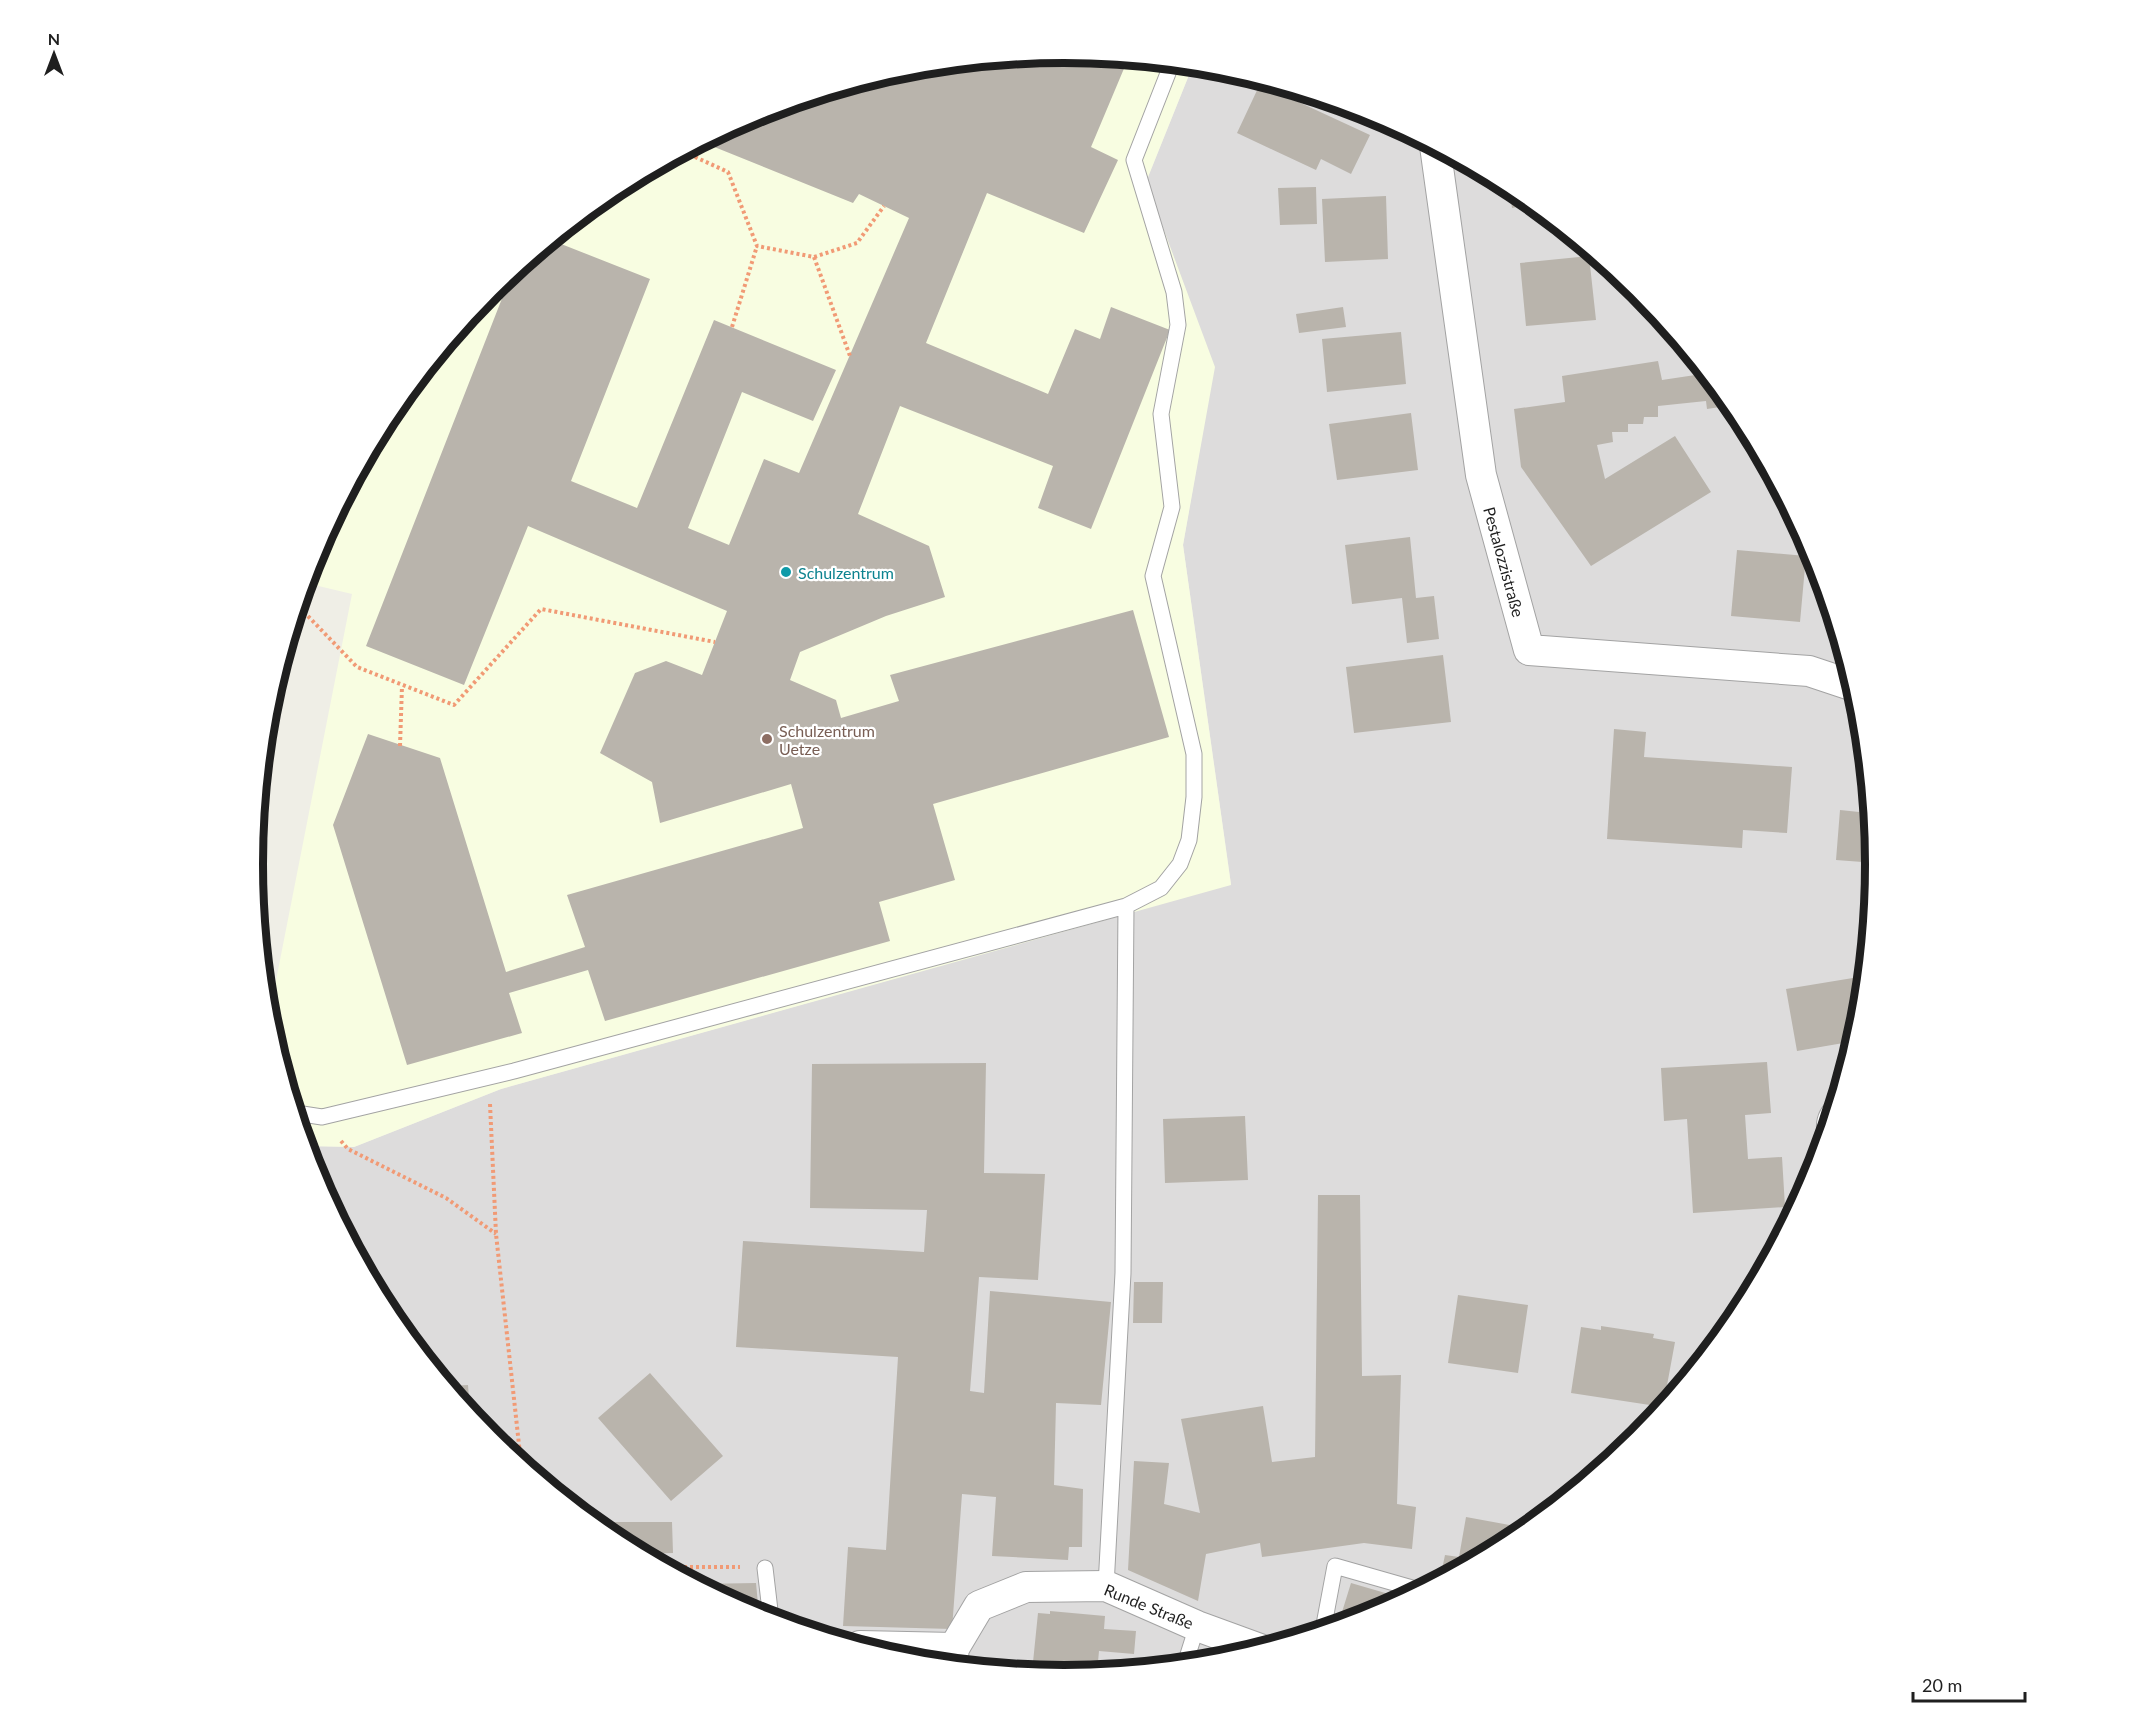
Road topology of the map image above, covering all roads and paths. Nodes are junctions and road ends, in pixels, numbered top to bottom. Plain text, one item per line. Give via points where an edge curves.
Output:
1 (1169, 70) edge
2 (1436, 155) edge
3 (692, 156) edge
4 (884, 206) dead end
5 (757, 246) junction
6 (814, 257) junction
7 (732, 327) dead end
8 (850, 356) dead end
9 (304, 612) edge
10 (715, 642) dead end
11 (1844, 683) edge
12 (402, 686) junction
13 (400, 746) dead end
14 (1125, 906) junction
15 (488, 1076) junction
16 (304, 1114) edge
17 (322, 1117) junction
18 (496, 1234) junction
19 (520, 1450) edge
20 (682, 1567) edge
21 (765, 1568) joint
22 (1106, 1586) junction
23 (1408, 1587) edge
24 (770, 1608) edge
25 (1325, 1621) edge
26 (1197, 1626) junction
27 (1246, 1644) edge
28 (933, 1654) edge
29 (1188, 1655) edge
30 (953, 1656) edge

1 - 14 lane via 1134,160 1174,292 1178,325 1161,414 1172,507 1153,576 1194,754 1194,797 1189,840 1180,864 1161,888
2 - 11 street, Pestalozzistraße via 1481,475 1529,650 1809,671
3 - 5 path via 728,172
4 - 6 path via 857,243
5 - 6 path
5 - 7 path
6 - 8 path
9 - 12 path via 357,667
10 - 12 path via 541,609 454,705
12 - 13 path
14 - 15 lane
14 - 22 lane via 1123,1273
15 - 17 lane
15 - 18 path
16 - 17 lane
17 - 18 path via 348,1149 446,1198
18 - 19 path
20 - 21 path
21 - 24 lane
22 - 26 street, Runde Straße
22 - 30 street, Runde Straße via 1026,1587 979,1606
23 - 25 lane via 1335,1566
26 - 27 street, Runde Straße
26 - 29 lane
28 - 30 street

